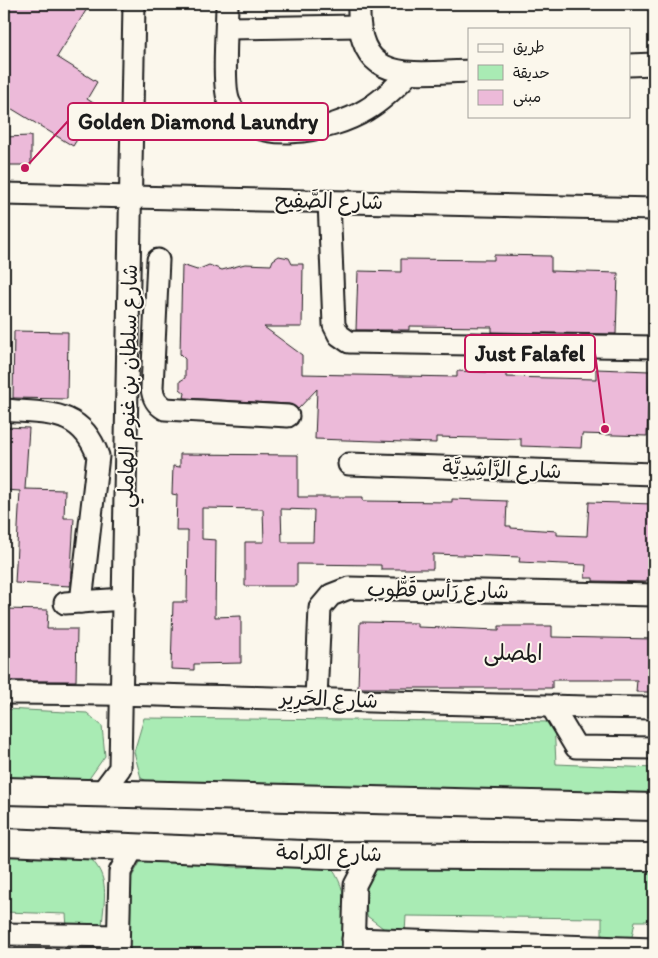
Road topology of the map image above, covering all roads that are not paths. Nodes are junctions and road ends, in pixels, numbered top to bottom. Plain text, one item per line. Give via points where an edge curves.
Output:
1 (134, 4) edge
2 (227, 4) edge
3 (359, 4) edge
4 (358, 26) junction
5 (227, 28) junction
6 (654, 64) edge
7 (630, 65) edge
8 (468, 71) edge
9 (409, 73) junction
10 (4, 194) edge
11 (132, 197) junction
12 (329, 201) junction
13 (654, 209) edge
14 (158, 260) dead end
15 (654, 347) edge
16 (128, 388) junction
17 (152, 388) junction
18 (4, 410) edge
19 (288, 416) dead end
20 (127, 453) junction
21 (98, 456) junction
22 (349, 464) dead end
23 (654, 474) edge
24 (654, 595) edge
25 (124, 599) junction
26 (4, 693) edge
27 (122, 693) junction
28 (316, 699) junction
29 (552, 707) junction
30 (654, 708) edge
31 (654, 748) edge
32 (120, 768) junction
33 (4, 791) edge
34 (102, 792) junction
35 (141, 793) junction
36 (654, 807) edge
37 (4, 842) edge
38 (100, 845) junction
39 (134, 846) junction
40 (371, 854) junction
41 (328, 855) junction
42 (654, 857) edge
43 (120, 872) junction
44 (355, 885) junction
45 (4, 934) edge
46 (118, 945) edge
47 (353, 947) edge
48 (654, 949) edge

1 - 11 street, شارع سلطان بن غنوم الهاملي
2 - 5 street
3 - 4 street
4 - 5 street
4 - 9 street via 364,46 378,62 387,68
5 - 9 street via 229,102 246,123 264,130 311,130 348,120 381,100
6 - 7 street
8 - 9 street
10 - 11 street, شارع الصَّفِيح
11 - 12 street, شارع الصَّفِيح
11 - 16 street, شارع سلطان بن غنوم الهاملي
12 - 13 street, شارع الصَّفِيح
12 - 15 street via 334,325 339,335 349,342
14 - 17 street
16 - 17 street
16 - 20 street, شارع سلطان بن غنوم الهاملي
17 - 19 street via 155,400 165,408
18 - 21 street via 61,415 73,420 86,431
20 - 21 street
20 - 25 street, شارع سلطان بن غنوم الهاملي
21 - 25 street via 73,602
22 - 23 street, شارع الرَّاشِدِيَّة
24 - 28 street, شارع رَأس قَطُّوب via 349,588 331,595 320,608
25 - 27 street, شارع سلطان بن غنوم الهاملي
26 - 27 street, شارع الحَرِير
27 - 28 street, شارع الحَرِير
27 - 32 street, شارع سلطان بن غنوم الهاملي
28 - 29 street, شارع الحَرِير
29 - 30 street, شارع الحَرِير
29 - 31 street via 576,746
32 - 34 street
32 - 35 street
33 - 34 main road
34 - 35 main road
35 - 36 main road
37 - 38 main road, شارع الكرامة
38 - 39 main road, شارع الكرامة
38 - 43 street
39 - 41 main road, شارع الكرامة
39 - 43 street
40 - 41 main road, شارع الكرامة
40 - 42 main road, شارع الكرامة
40 - 44 street
41 - 44 street
43 - 46 street
44 - 47 street
45 - 46 street
47 - 48 street

